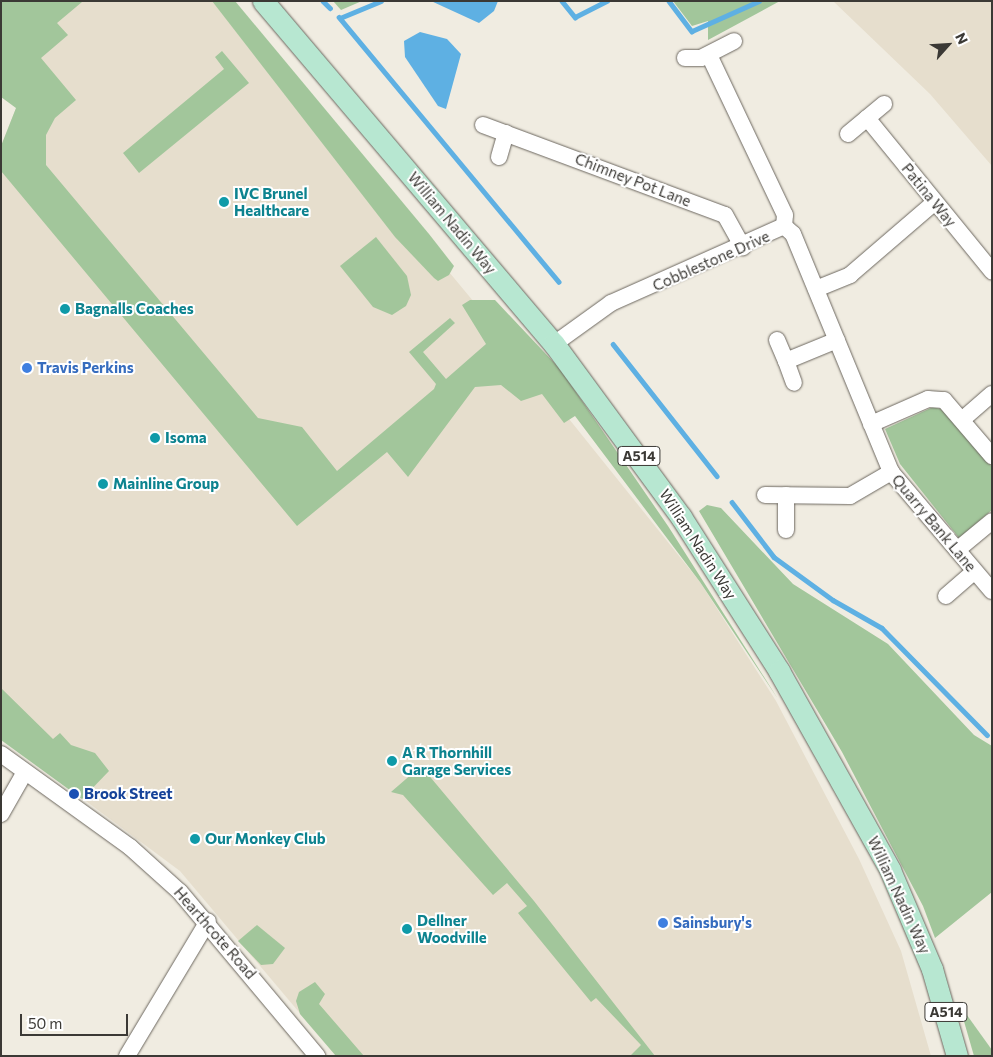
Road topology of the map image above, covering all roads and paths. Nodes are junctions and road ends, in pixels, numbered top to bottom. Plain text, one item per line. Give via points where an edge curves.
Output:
1 (263, 1) edge
2 (734, 40) dead end
3 (709, 55) junction
4 (685, 58) dead end
5 (884, 104) dead end
6 (866, 118) junction
7 (483, 125) dead end
8 (506, 133) junction
9 (848, 134) dead end
10 (500, 157) dead end
11 (935, 202) junction
12 (784, 226) junction
13 (743, 247) junction
14 (992, 271) edge
15 (816, 289) junction
16 (777, 340) dead end
17 (837, 340) junction
18 (554, 344) junction
19 (786, 361) junction
20 (794, 383) dead end
21 (992, 394) edge
22 (963, 419) junction
23 (871, 424) junction
24 (992, 456) edge
25 (891, 472) junction
26 (765, 495) dead end
27 (786, 495) junction
28 (992, 521) edge
29 (786, 530) dead end
30 (957, 550) junction
31 (974, 572) junction
32 (992, 591) edge
33 (946, 596) dead end
34 (1, 754) edge
35 (26, 772) junction
36 (1, 814) edge
37 (208, 921) junction
38 (127, 1056) edge
39 (317, 1056) edge
40 (957, 1056) edge

1 - 18 main road, William Nadin Way / A514
2 - 3 street
3 - 4 street
3 - 12 street, Cobblestone Drive via 784,215
5 - 6 street
6 - 9 street
6 - 11 street, Patina Way
7 - 8 street, Chimney Pot Lane
8 - 10 street
8 - 13 street, Chimney Pot Lane via 725,215
11 - 14 street, Patina Way
11 - 15 street via 850,275
12 - 13 street, Cobblestone Drive
12 - 15 street, Quarry Bank Lane via 793,234
13 - 18 street, Cobblestone Drive via 610,303
15 - 17 street, Quarry Bank Lane
16 - 19 street
17 - 19 street
17 - 23 street, Quarry Bank Lane
18 - 40 main road, William Nadin Way / A514 via 659,484 817,736 917,928
19 - 20 street
21 - 22 street
22 - 23 street via 937,398
22 - 24 street
23 - 25 street, Quarry Bank Lane
25 - 27 street via 850,496
25 - 30 street, Quarry Bank Lane
26 - 27 street
27 - 29 street
28 - 30 street
30 - 31 street, Quarry Bank Lane
31 - 32 street, Quarry Bank Lane
31 - 33 street
34 - 35 street, Hearthcote Road
35 - 36 street
35 - 37 street, Hearthcote Road via 130,846
37 - 38 street
37 - 39 street, Hearthcote Road

